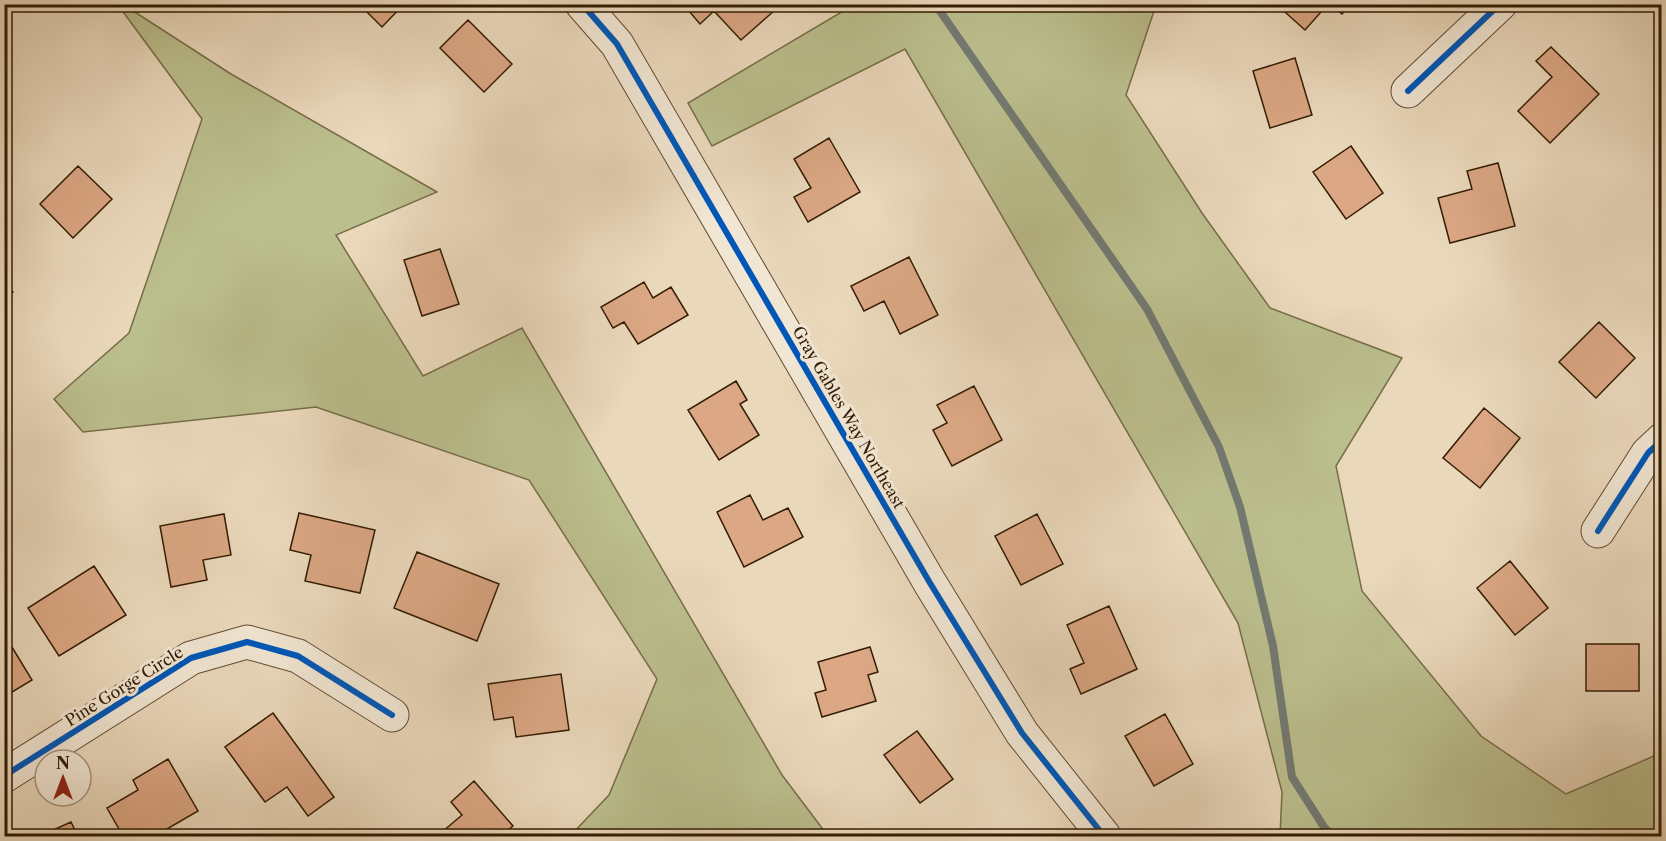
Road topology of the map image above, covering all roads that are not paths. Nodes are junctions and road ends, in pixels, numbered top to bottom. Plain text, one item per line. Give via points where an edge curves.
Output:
1 (582, 4) edge
2 (1500, 4) edge
3 (1408, 91) dead end
4 (1662, 440) edge
5 (1598, 531) dead end
6 (392, 715) dead end
7 (4, 776) edge
8 (1104, 837) edge

1 - 8 street, Gray Gables Way Northeast via 617,44 930,583 1022,733
2 - 3 street
4 - 5 street via 1648,453
6 - 7 street, Pine Gorge Circle via 298,656 247,642 191,658

